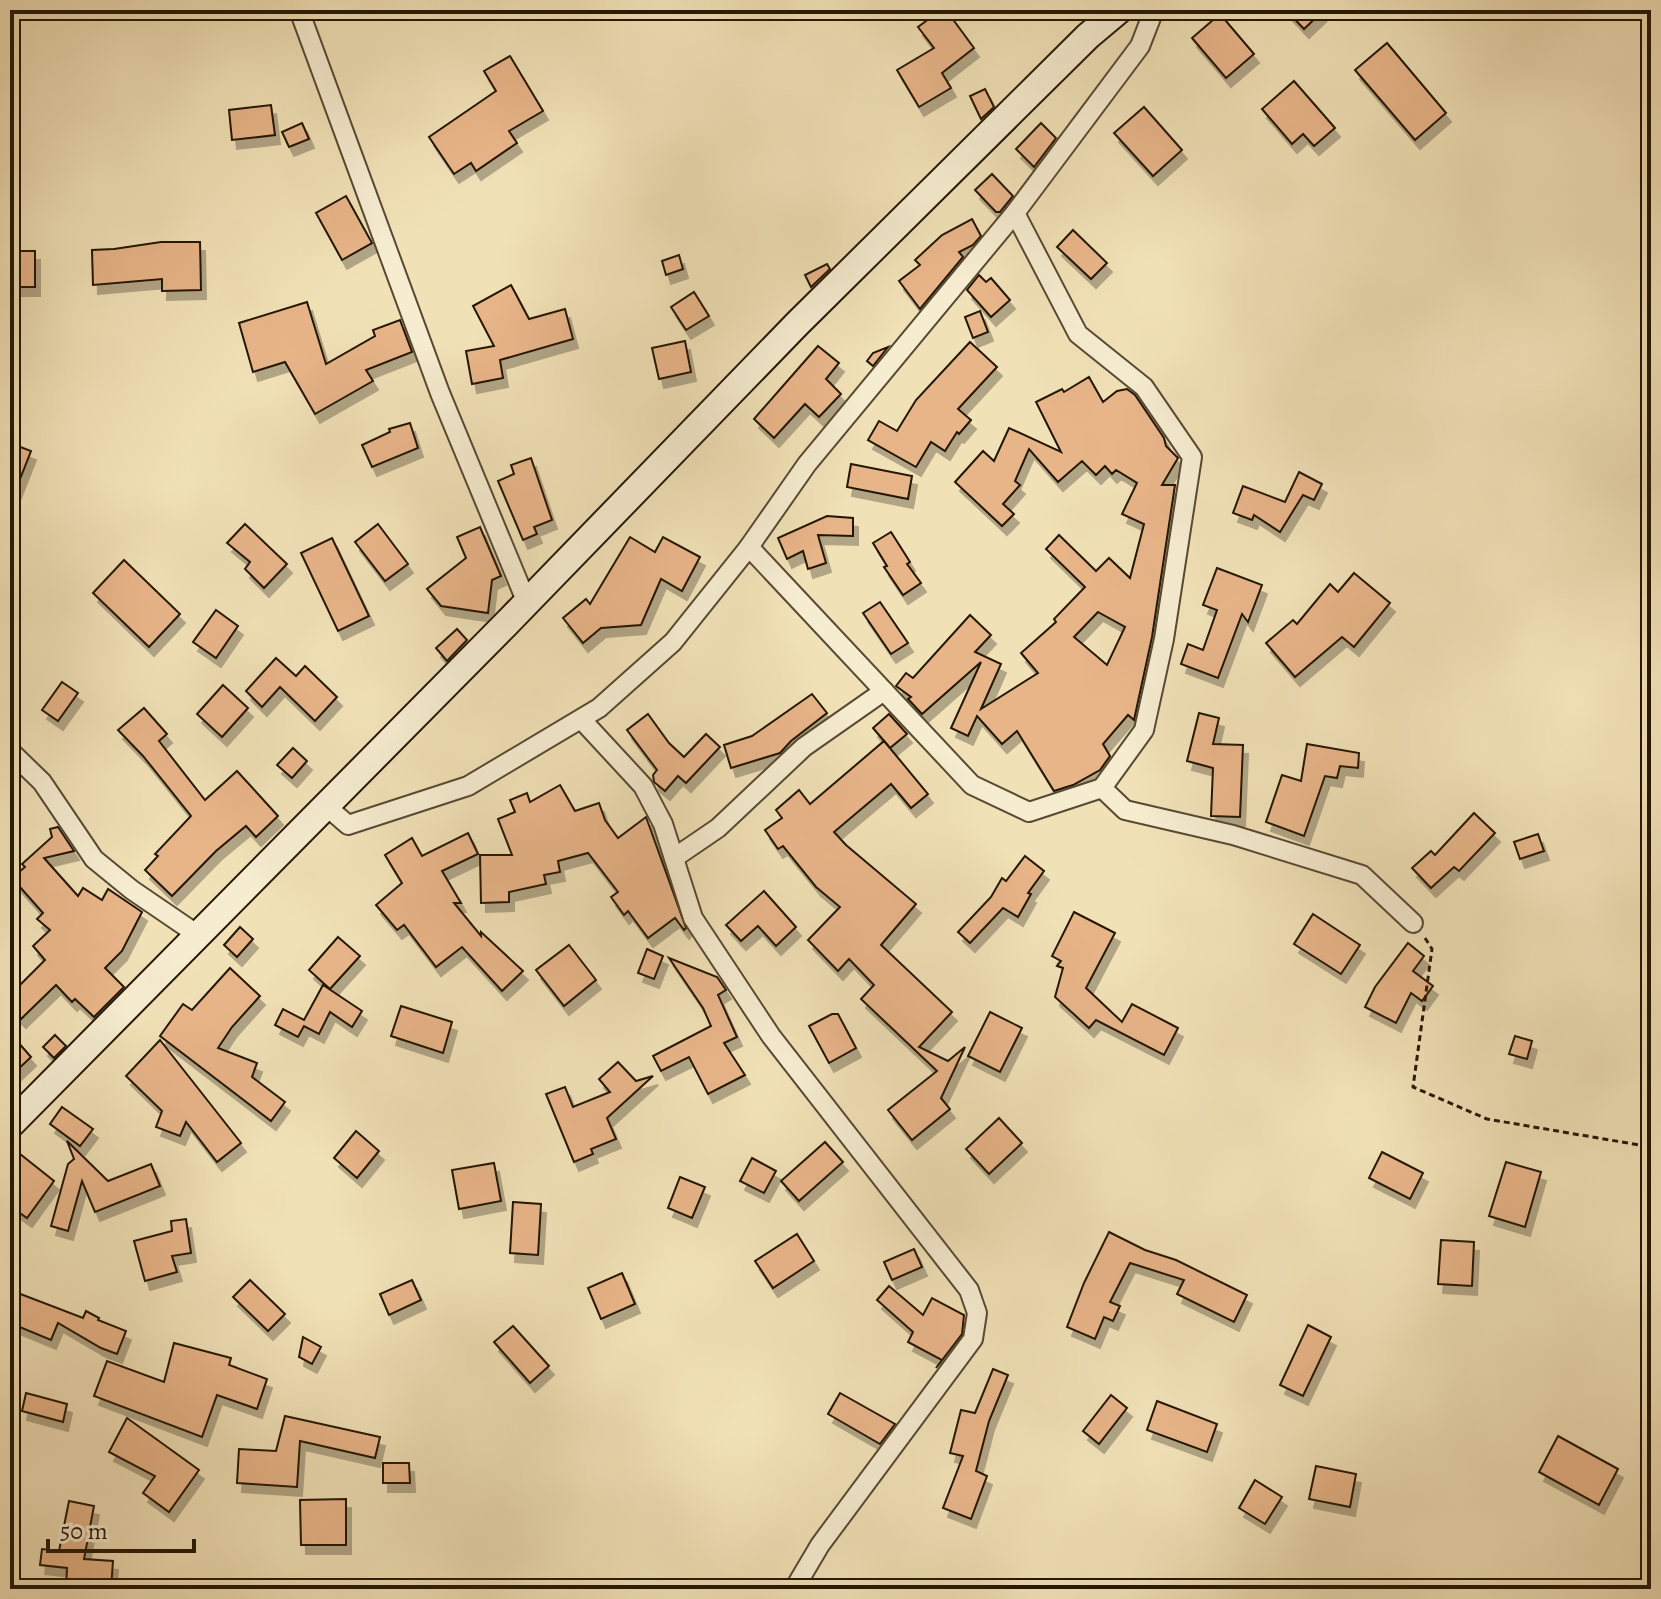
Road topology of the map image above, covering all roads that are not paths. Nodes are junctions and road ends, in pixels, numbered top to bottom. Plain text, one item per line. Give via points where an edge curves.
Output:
1 (299, 10) edge
2 (1119, 10) edge
3 (1154, 10) edge
4 (1015, 213) junction
5 (749, 547) junction
6 (527, 603) junction
7 (884, 691) junction
8 (581, 719) junction
9 (10, 751) edge
10 (1102, 788) junction
11 (326, 806) junction
12 (674, 858) junction
13 (1413, 923) road end
14 (198, 935) junction
15 (10, 1125) edge
16 (794, 1589) edge

1 - 6 street via 440,393
2 - 6 street via 797,324
3 - 4 street via 1140,46
4 - 5 street via 807,464
4 - 10 street via 1078,334 1144,387 1192,457 1144,730
5 - 7 street
5 - 8 street via 673,642
6 - 11 street
7 - 10 street via 972,785 1029,812
7 - 12 street via 804,747 718,828
8 - 11 street via 468,786 348,825
8 - 12 street via 643,786
9 - 14 street via 42,782 94,859
10 - 13 street via 1125,810 1233,835 1362,875
11 - 14 street
12 - 16 street via 693,918 771,1036 969,1290 977,1313 973,1339 820,1545
14 - 15 street

